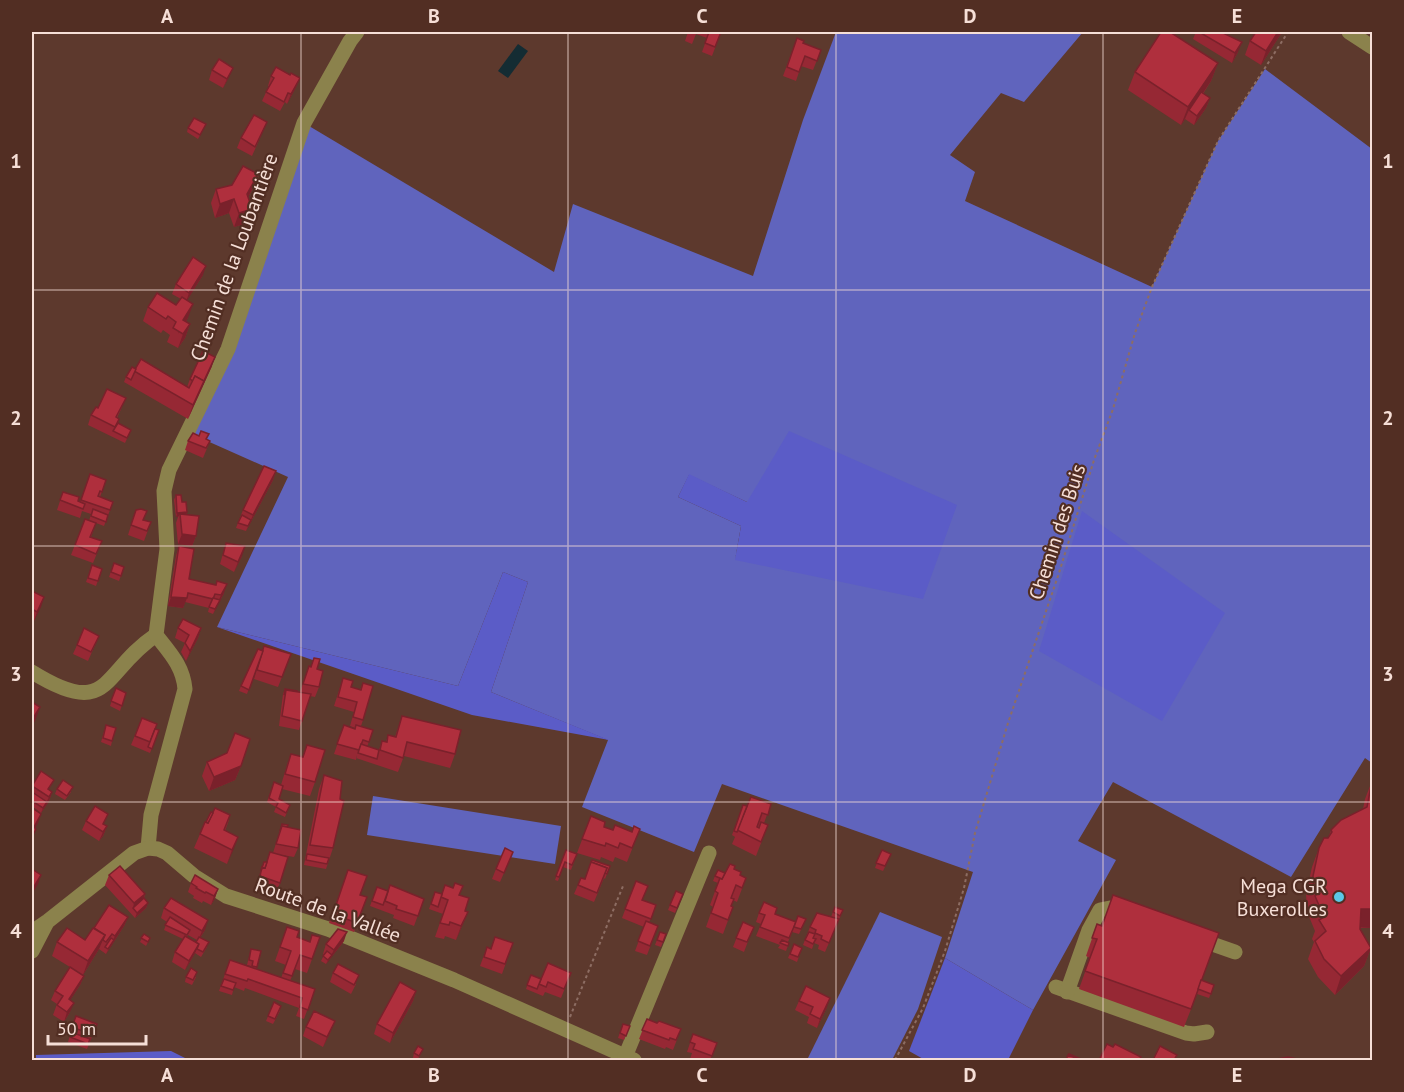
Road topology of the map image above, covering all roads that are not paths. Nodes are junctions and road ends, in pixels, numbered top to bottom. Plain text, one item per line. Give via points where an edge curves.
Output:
1 (357, 32) edge
2 (1349, 32) edge
3 (1372, 47) edge
4 (156, 635) junction
5 (32, 672) edge
6 (148, 848) junction
7 (709, 853) dead end
8 (1136, 918) edge
9 (48, 921) junction
10 (32, 932) edge
11 (1180, 933) edge
12 (32, 951) edge
13 (1234, 952) dead end
14 (1207, 1032) dead end
15 (630, 1059) edge

1 - 4 street, Chemin de la Loubantière via 304,123 228,349 169,470 164,491 167,549
2 - 3 street
4 - 5 street via 99,690 90,693 63,689
4 - 6 street via 180,667 185,689 151,815
6 - 9 street via 134,853
6 - 15 street, Route de la Vallée via 167,853 226,896 328,929
7 - 15 street
8 - 14 street via 1110,908 1100,910 1061,989 1186,1033
9 - 10 street
9 - 12 street
11 - 13 street

